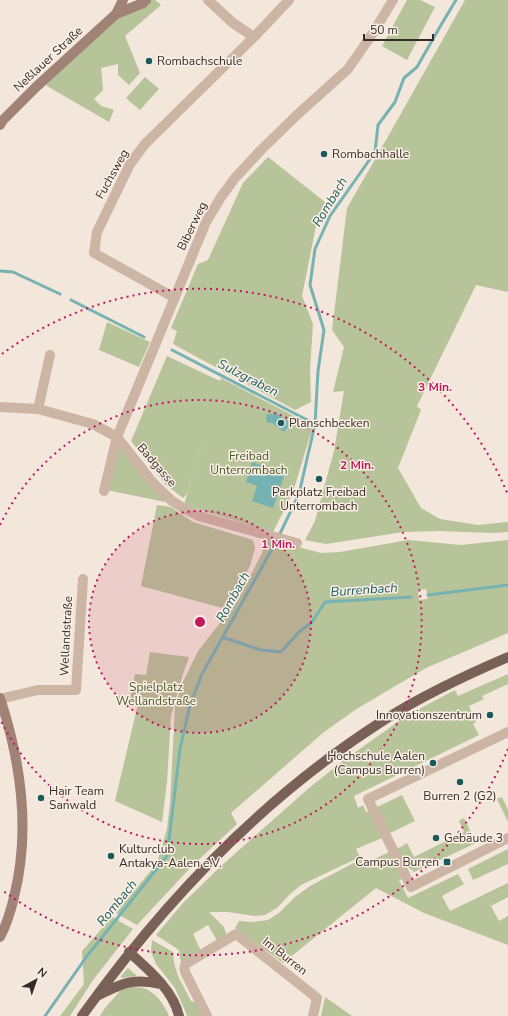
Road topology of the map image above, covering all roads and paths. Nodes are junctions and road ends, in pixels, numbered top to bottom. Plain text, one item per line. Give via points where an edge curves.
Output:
1 (124, 0) edge
2 (146, 0) edge
3 (208, 0) edge
4 (289, 0) edge
5 (393, 0) edge
6 (116, 14) junction
7 (254, 37) junction
8 (0, 125) edge
9 (175, 298) junction
10 (50, 355) dead end
11 (0, 406) edge
12 (38, 409) junction
13 (117, 437) junction
14 (104, 490) dead end
15 (298, 543) dead end
16 (83, 579) dead end
17 (508, 657) edge
18 (0, 699) edge
19 (508, 732) edge
20 (508, 838) edge
21 (0, 937) edge
22 (129, 952) junction
23 (161, 984) junction
24 (96, 997) junction
25 (82, 1016) edge
26 (179, 1016) edge
27 (207, 1016) edge
28 (313, 1016) edge

1 - 6 main road, Neßlauer Straße
2 - 6 main road, Neßlauer Straße
3 - 7 street via 233,23
4 - 7 street, Fuchsweg
5 - 9 street, Biberweg via 348,69 261,150 221,197 206,222
6 - 8 main road, Neßlauer Straße via 36,87
7 - 9 street, Fuchsweg via 145,144 130,164 97,232 94,254
9 - 13 street, Biberweg
10 - 12 street
11 - 12 street, Badgasse
12 - 13 street, Badgasse via 93,424
13 - 14 street, Biberweg
13 - 15 street, Badgasse via 153,483 185,509 198,516
16 - 18 street, Wellandstraße via 76,690 38,690
17 - 22 main road via 473,672 403,709 361,735 317,768 226,847 181,892
18 - 21 main road, Wellandstraße via 14,750 23,807 18,881 10,913
19 - 20 street via 368,799 411,886
22 - 23 main road
22 - 24 main road
23 - 24 main road via 130,982
23 - 26 main road via 174,1002
24 - 25 main road
27 - 28 street, Im Burren via 185,972 185,964 236,934 317,998

